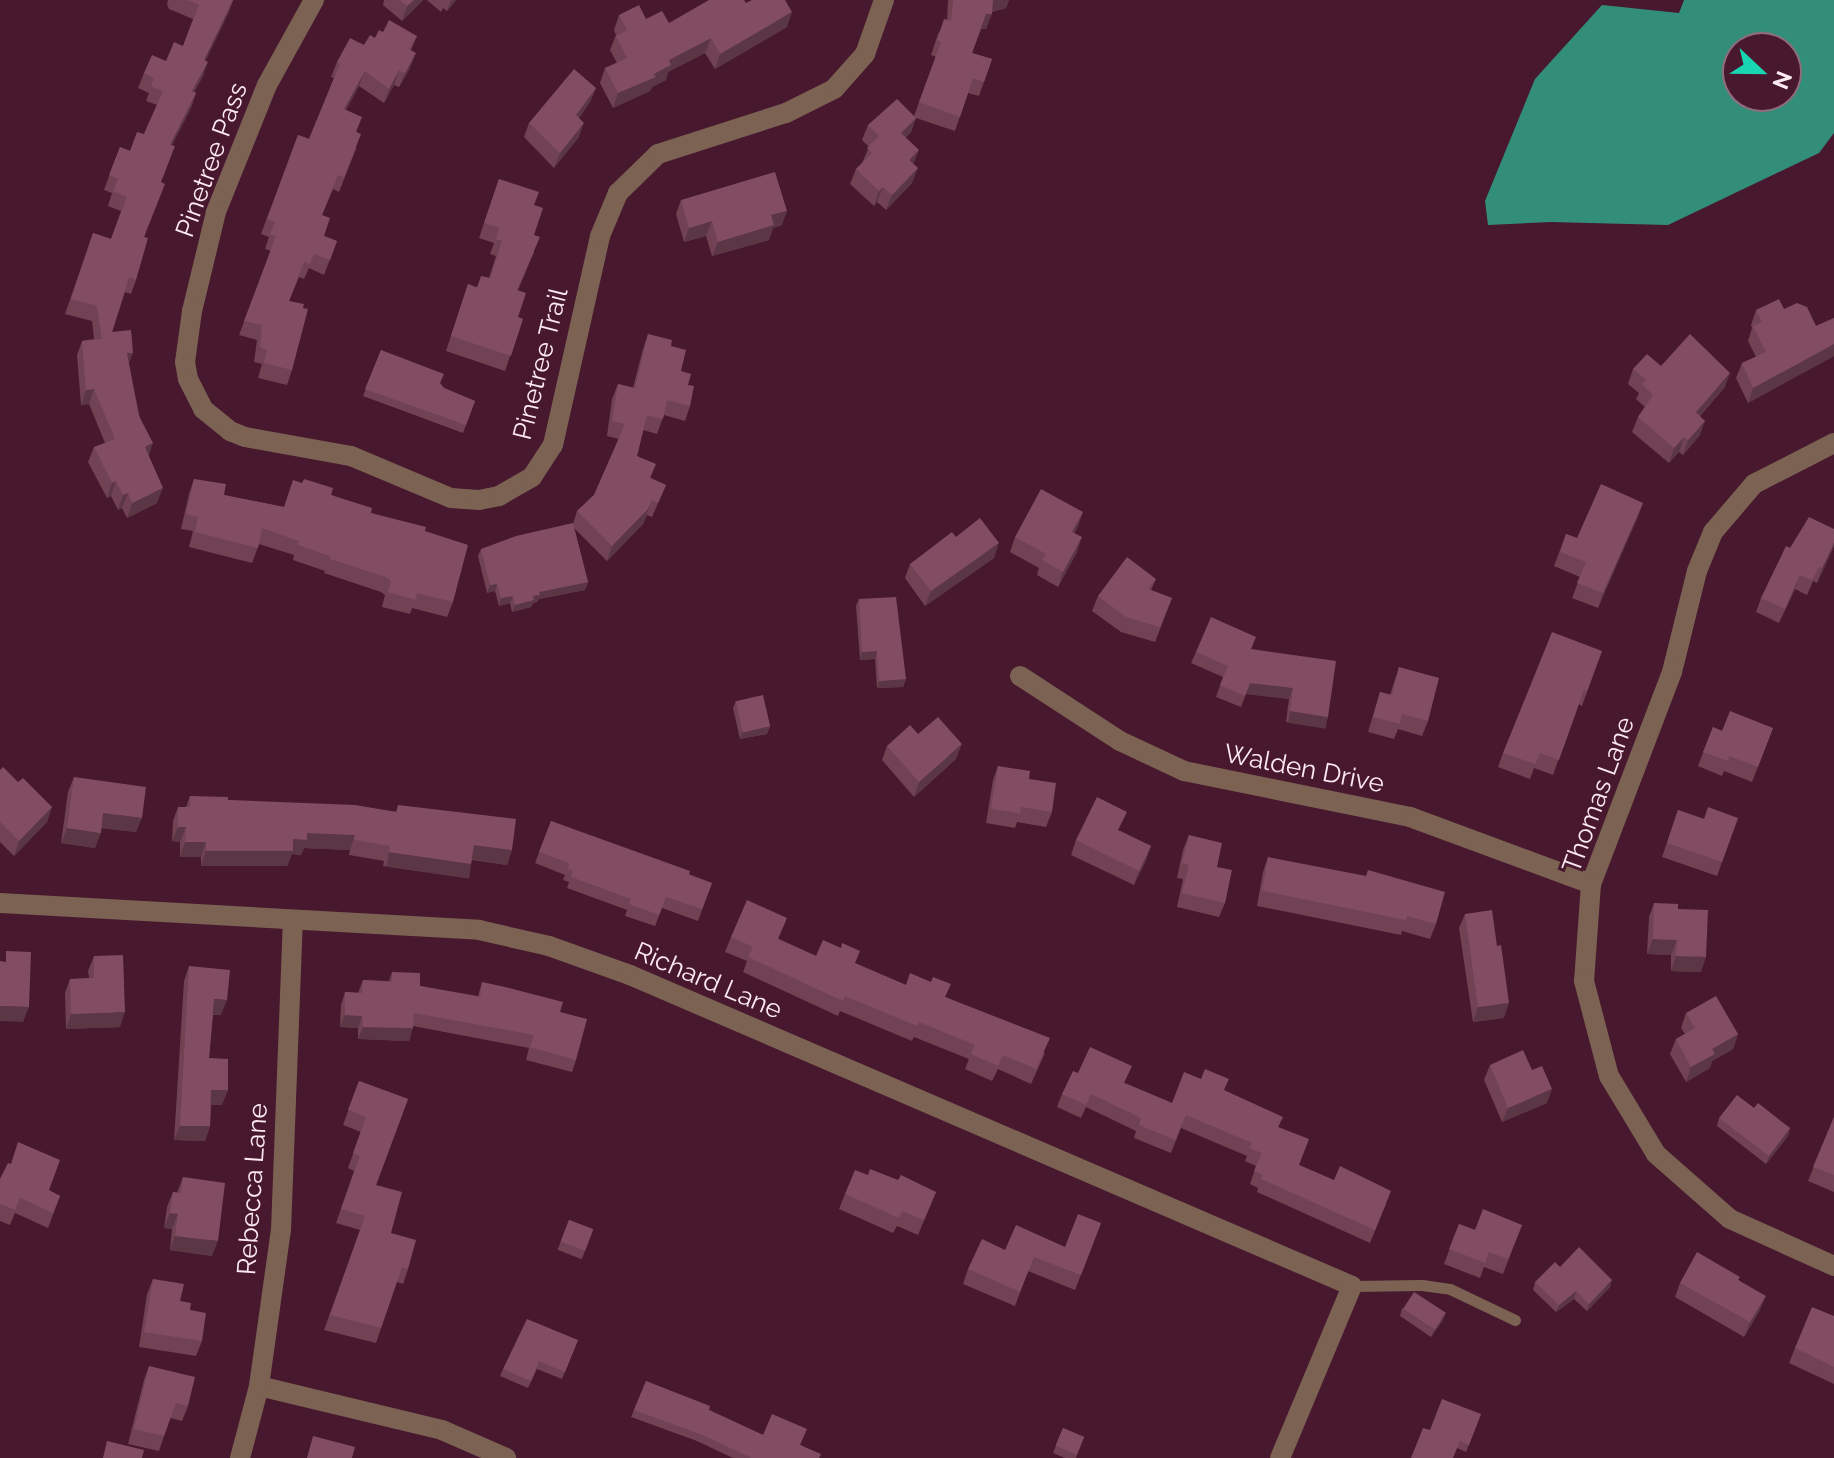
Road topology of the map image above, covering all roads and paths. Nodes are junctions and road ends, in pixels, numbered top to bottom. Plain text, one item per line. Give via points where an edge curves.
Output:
1 (314, 0) edge
2 (884, 0) edge
3 (187, 347) joint
4 (1834, 443) edge
5 (1020, 676) dead end
6 (1591, 884) junction
7 (0, 903) edge
8 (293, 920) junction
9 (1834, 1266) edge
10 (1352, 1286) junction
11 (1515, 1320) dead end
12 (259, 1386) junction
13 (240, 1458) edge
14 (506, 1458) edge
15 (1280, 1458) edge

1 - 3 street, Pinetree Pass via 267,85 227,179 207,245
2 - 3 street, Pinetree Trail via 865,54 834,89 786,113 658,154 618,193 591,272 553,445 539,470 515,489 490,499 451,498 351,456 230,431 194,395 185,362
4 - 6 street, Thomas Lane via 1754,484 1713,532 1697,571 1672,672
5 - 6 street, Walden Drive via 1120,741 1184,771 1410,817
6 - 9 street, Thomas Lane via 1584,981 1609,1076 1656,1154 1730,1219
7 - 8 street, Richard Lane
8 - 10 street, Richard Lane via 479,930 549,946 630,975
8 - 12 street, Rebecca Lane via 281,1230
10 - 11 lane via 1450,1289
10 - 15 street
12 - 13 street, Rebecca Lane
12 - 14 street via 442,1430

